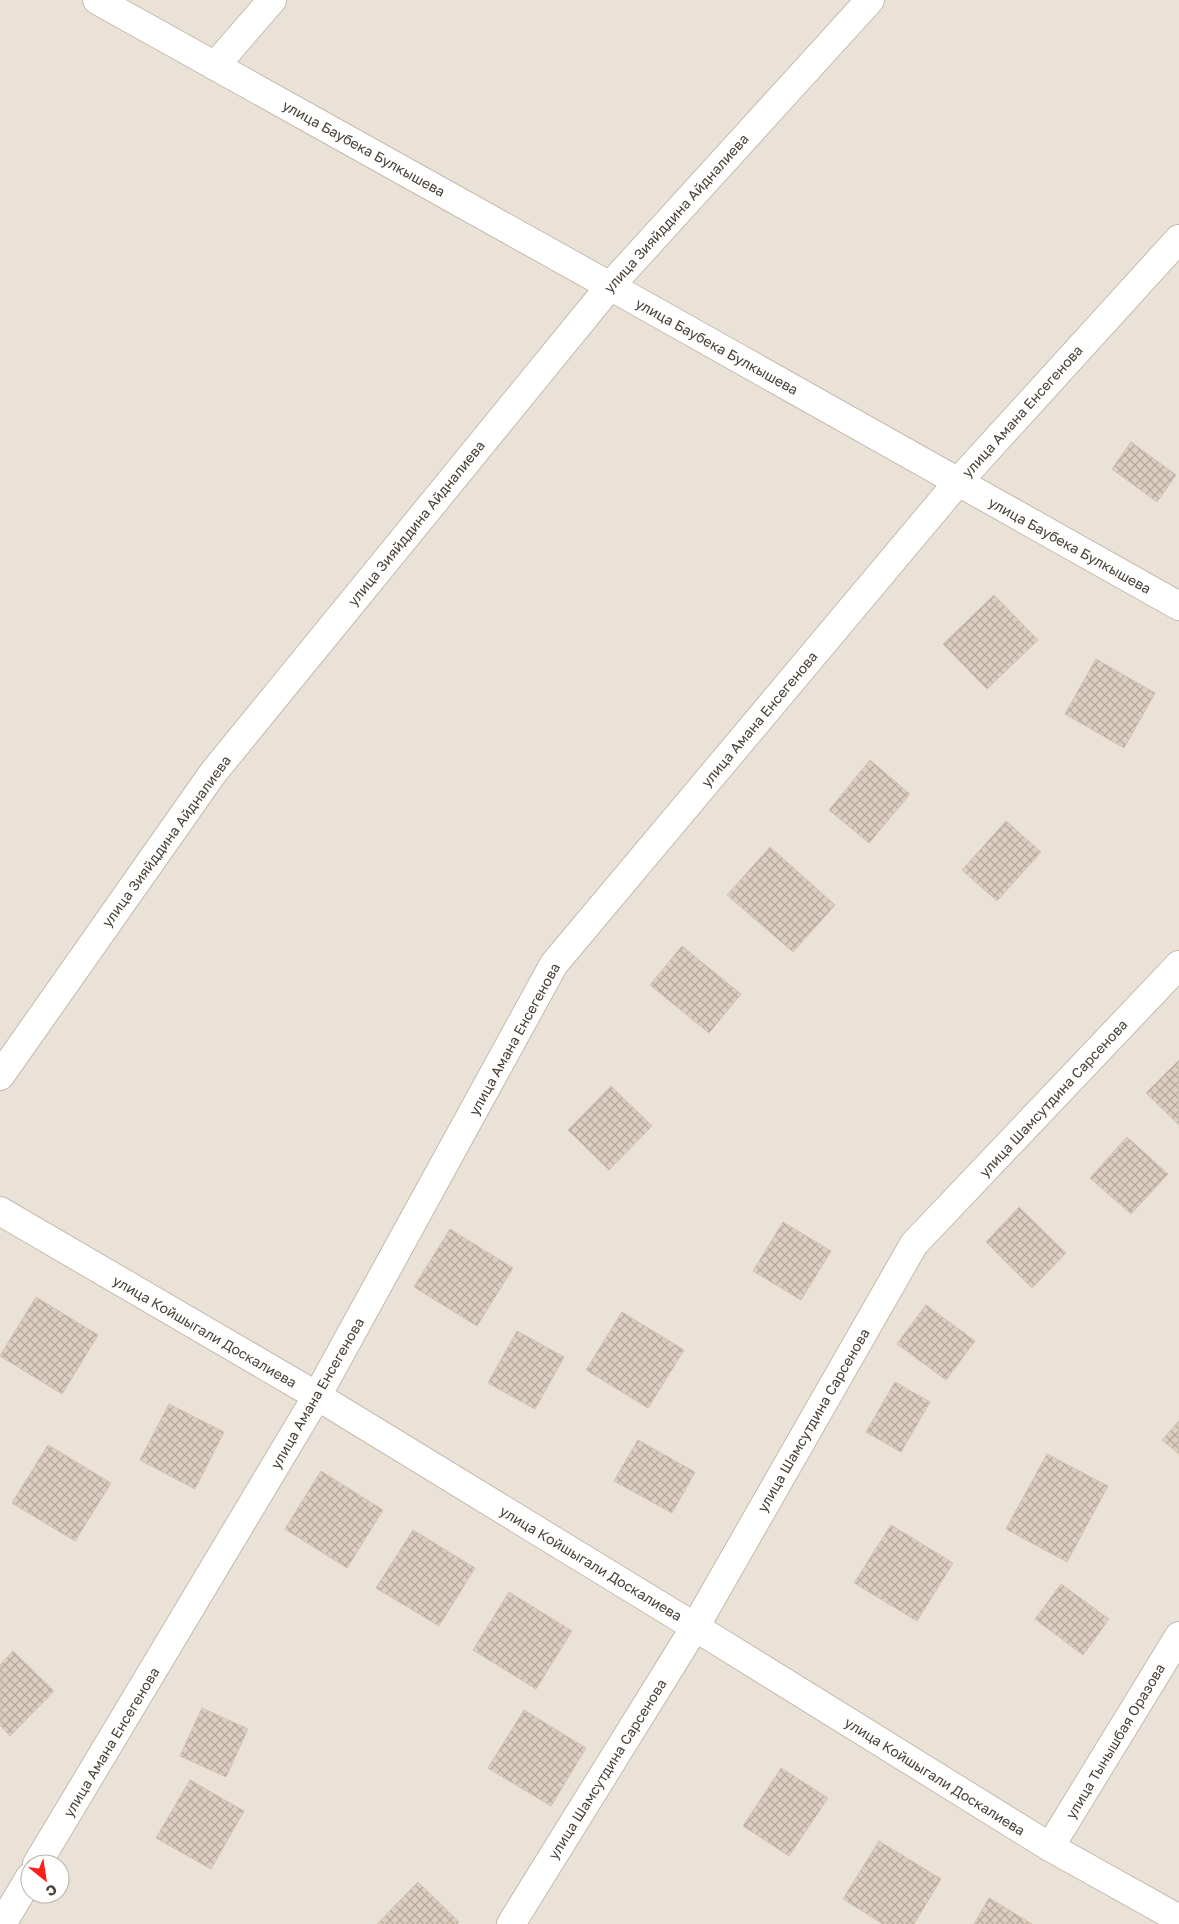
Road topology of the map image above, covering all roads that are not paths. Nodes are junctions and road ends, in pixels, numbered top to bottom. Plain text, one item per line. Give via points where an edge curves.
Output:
1 (97, 0) edge
2 (272, 0) edge
3 (870, 0) edge
4 (215, 66) junction
5 (1179, 239) edge
6 (610, 286) junction
7 (958, 482) junction
8 (1179, 606) edge
9 (1179, 965) edge
10 (0, 1076) edge
11 (0, 1211) edge
12 (317, 1396) junction
13 (695, 1627) junction
14 (1179, 1636) edge
15 (1050, 1847) junction
16 (44, 1854) edge
17 (20, 1893) edge
18 (1179, 1920) edge
19 (2, 1924) edge
20 (511, 1924) edge

1 - 4 street, улица Баубека Булкышева
2 - 4 street
3 - 6 street, улица Зияйддина Айдналиева
4 - 6 street, улица Баубека Булкышева
5 - 7 street, улица Амана Енсегенова
6 - 7 street, улица Баубека Булкышева
6 - 10 street, улица Зияйддина Айдналиева via 213,773
7 - 8 street, улица Баубека Булкышева
7 - 12 street, улица Амана Енсегенова via 554,964
9 - 13 street, улица Шамсутдина Сарсенова via 914,1244
11 - 12 street, улица Койшыгали Доскалиева
12 - 13 street, улица Койшыгали Доскалиева
12 - 16 street, улица Амана Енсегенова
13 - 15 street, улица Койшыгали Доскалиева
13 - 20 street, улица Шамсутдина Сарсенова
14 - 15 street, улица Тынышбая Оразова
15 - 18 street, улица Койшыгали Доскалиева
17 - 19 street

